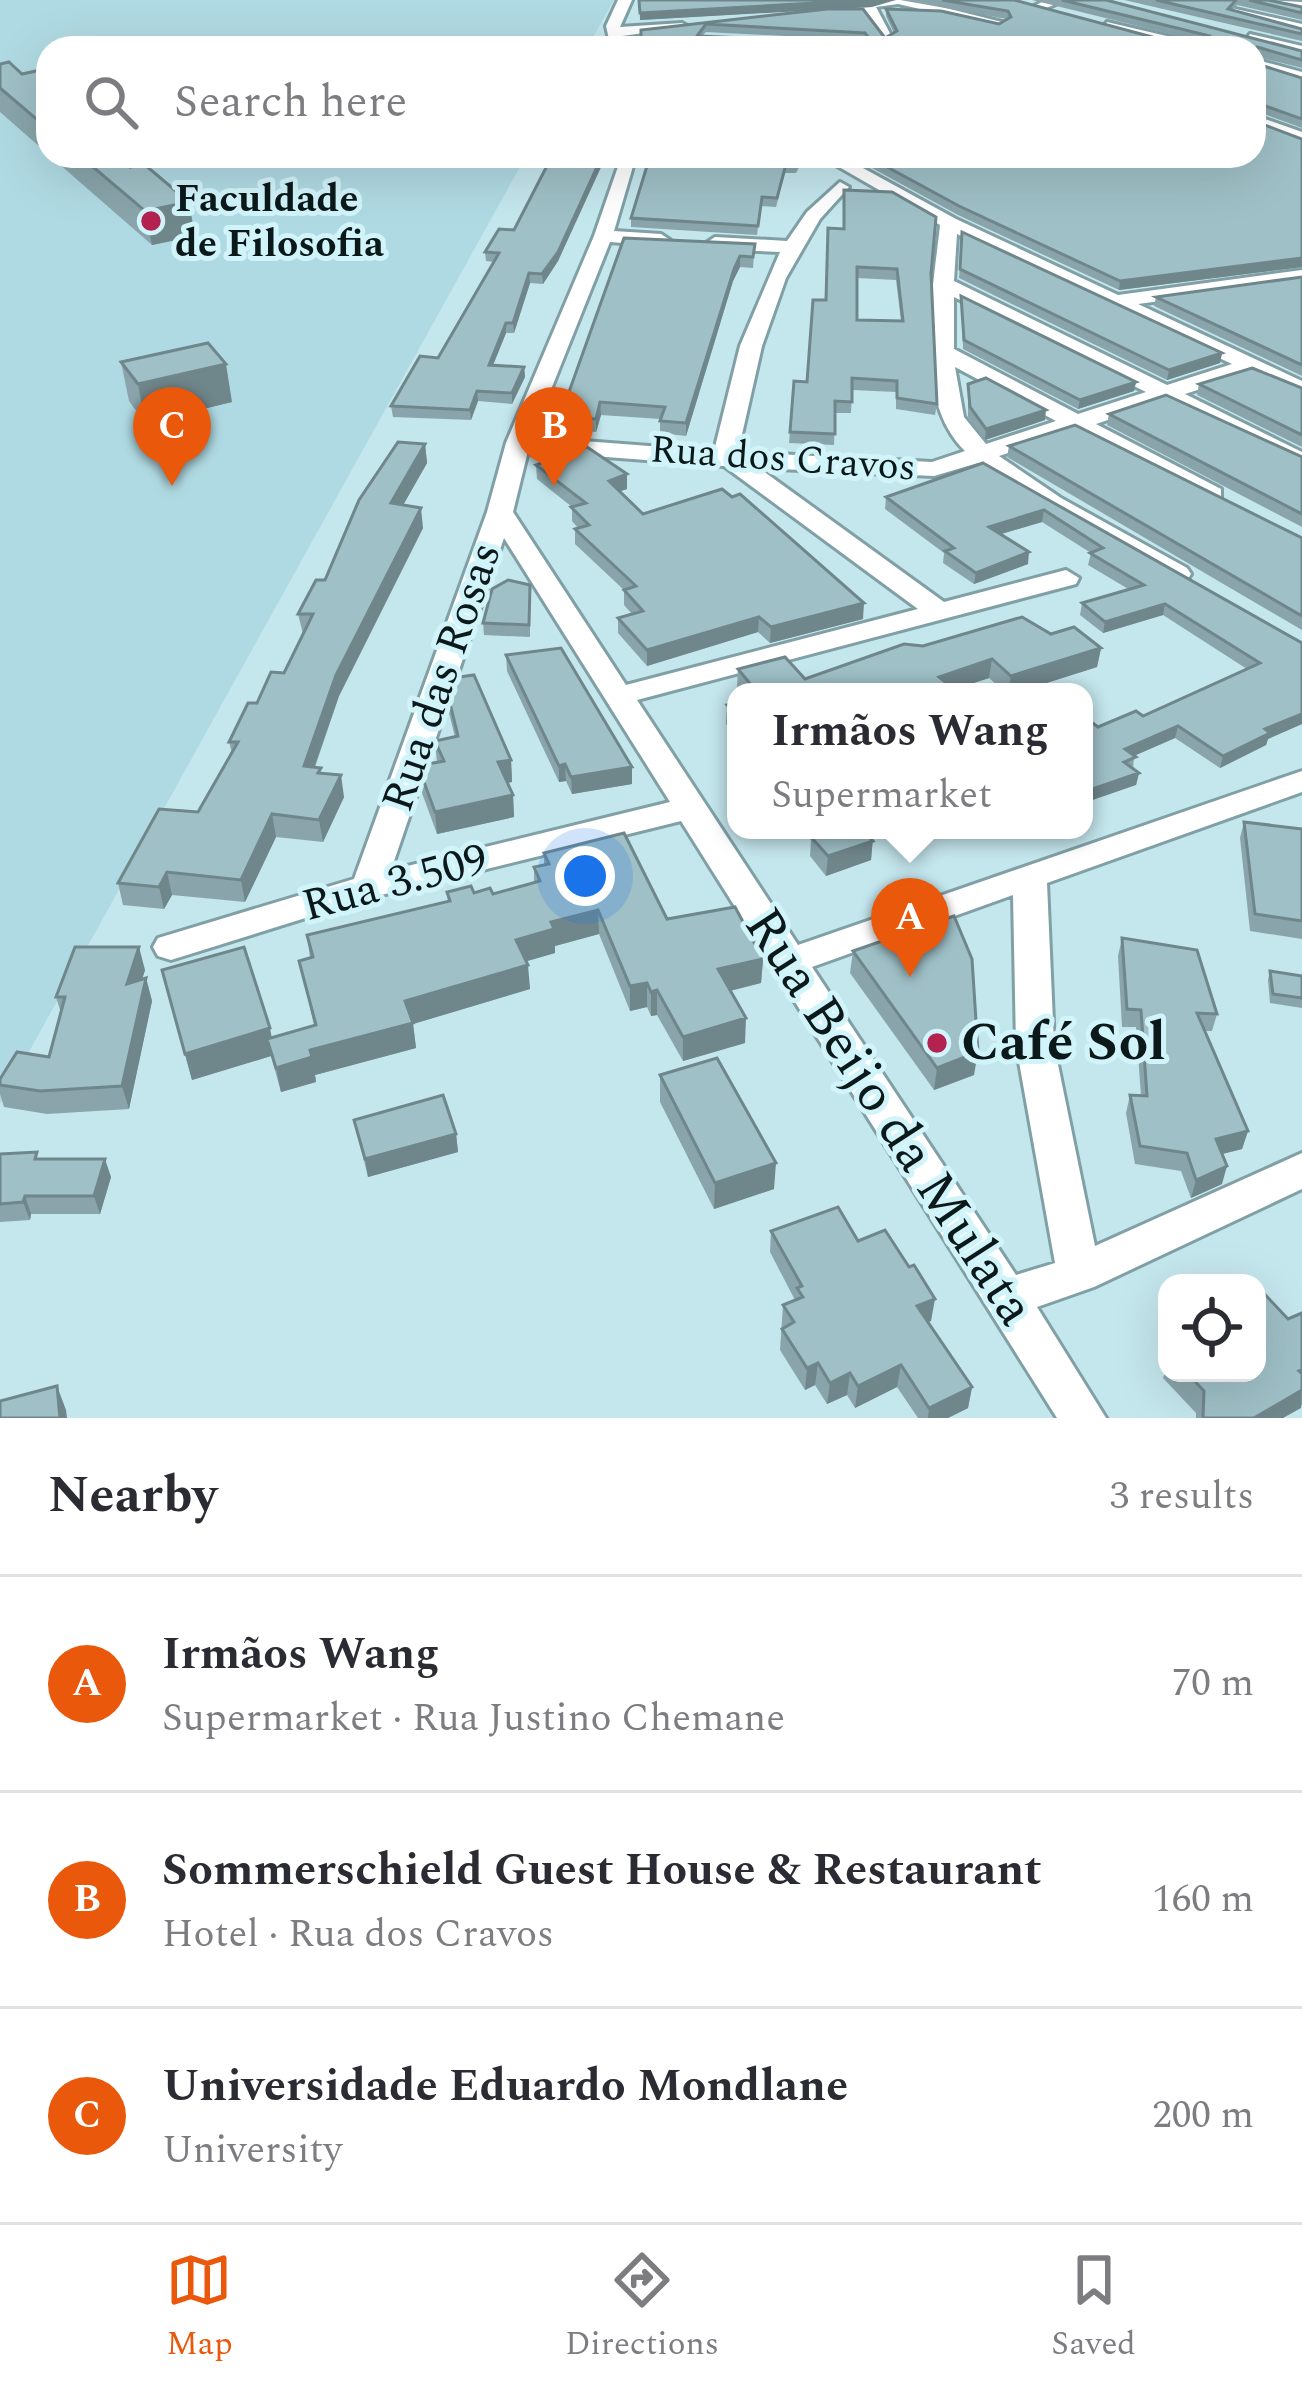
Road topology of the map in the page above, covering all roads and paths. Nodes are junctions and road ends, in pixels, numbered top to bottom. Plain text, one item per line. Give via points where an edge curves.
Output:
1 (625, 0) edge
2 (901, 0) edge
3 (1058, 0) edge
4 (1273, 0) edge
5 (1183, 3) edge
6 (857, 5) edge
7 (1302, 10) edge
8 (790, 14) edge
9 (1149, 14) edge
10 (1071, 17) edge
11 (1090, 22) edge
12 (1274, 22) junction
13 (999, 23) edge
14 (1108, 26) junction
15 (1302, 28) edge
16 (695, 33) edge
17 (1241, 35) junction
18 (616, 36) edge
19 (655, 36) edge
20 (884, 36) edge
21 (1151, 36) edge
22 (1238, 36) edge
23 (1245, 36) edge
24 (1266, 41) edge
25 (1302, 50) edge
26 (1266, 66) edge
27 (1300, 75) edge
28 (1266, 124) edge
29 (1302, 138) edge
30 (626, 168) edge
31 (848, 168) edge
32 (840, 187) edge
33 (949, 223) junction
34 (603, 236) junction
35 (788, 247) junction
36 (1301, 277) edge
37 (944, 284) junction
38 (1117, 301) junction
39 (946, 354) junction
40 (1249, 366) junction
41 (1302, 389) edge
42 (1168, 394) junction
43 (1080, 424) junction
44 (518, 443) junction
45 (725, 455) junction
46 (980, 457) junction
47 (1302, 460) edge
48 (1241, 510) edge
49 (500, 512) junction
50 (1066, 578) dead end
51 (1202, 587) edge
52 (943, 614) junction
53 (621, 695) junction
54 (1302, 781) edge
55 (690, 808) junction
56 (1030, 874) junction
57 (368, 887) junction
58 (171, 946) dead end
59 (787, 962) junction
60 (1302, 1170) edge
61 (1079, 1274) junction
62 (1006, 1298) junction
63 (1083, 1418) edge

1 - 18 street
2 - 6 street
2 - 13 street
3 - 10 street via 1028,8
4 - 7 street
5 - 12 street
6 - 8 street
6 - 20 street
7 - 12 street
9 - 14 street
11 - 14 street
12 - 15 street
12 - 17 street
14 - 21 street
16 - 19 street
17 - 22 street
17 - 23 street
24 - 25 street
26 - 27 street
28 - 29 street
30 - 34 street, Rua das Rosas
31 - 33 street
32 - 35 street
33 - 37 street
33 - 38 street
34 - 35 street
34 - 44 street, Rua das Rosas
35 - 45 street via 759,309
36 - 38 street
37 - 39 street
37 - 42 street
38 - 40 street
39 - 43 street
39 - 46 street via 952,420
40 - 41 street
40 - 42 street, Rua dos Cravos
42 - 43 street, Rua dos Cravos
42 - 47 street
43 - 46 street, Rua dos Cravos
43 - 48 street
44 - 45 street, Rua dos Cravos
44 - 49 street, Rua das Rosas
45 - 46 street, Rua dos Cravos via 864,469 934,469
45 - 52 street
46 - 51 street
49 - 53 street, Rua Beijo da Mulata
49 - 57 street, Rua das Rosas
50 - 52 street
52 - 53 street
53 - 55 street, Rua Beijo da Mulata
54 - 56 street
55 - 57 street, Rua 3.509
55 - 59 street, Rua Beijo da Mulata
56 - 59 street
56 - 61 street via 1034,1046
57 - 58 street, Rua 3.509
59 - 62 street, Rua Beijo da Mulata
60 - 61 street
61 - 62 street
62 - 63 street, Rua Beijo da Mulata

